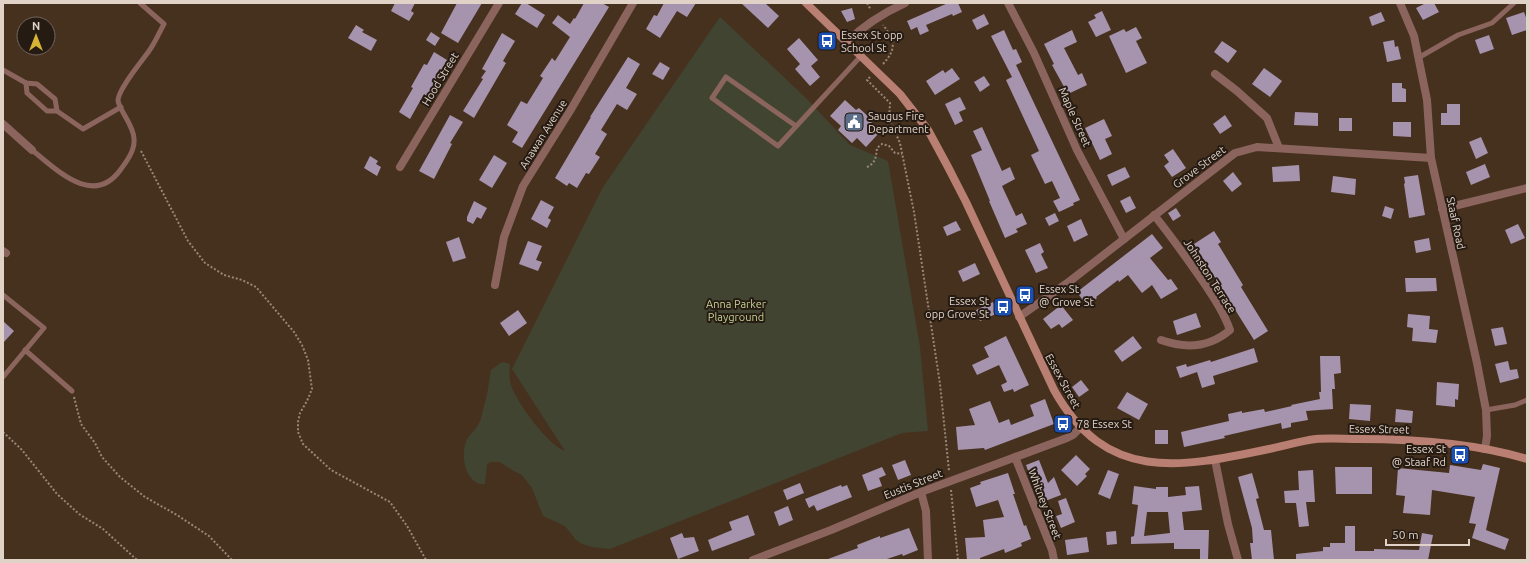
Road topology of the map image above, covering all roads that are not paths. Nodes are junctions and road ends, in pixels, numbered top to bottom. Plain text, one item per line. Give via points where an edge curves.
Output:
1 (140, 3) edge
2 (499, 3) edge
3 (633, 3) edge
4 (806, 3) edge
5 (905, 3) edge
6 (1008, 3) edge
7 (1400, 3) edge
8 (1514, 3) edge
9 (847, 42) junction
10 (861, 56) junction
11 (1418, 58) junction
12 (3, 70) edge
13 (1215, 74) dead end
14 (26, 83) junction
15 (121, 107) junction
16 (57, 111) junction
17 (3, 124) edge
18 (796, 126) junction
19 (1279, 148) junction
20 (32, 150) joint
21 (1431, 158) junction
22 (400, 167) dead end
23 (1527, 188) edge
24 (1442, 209) junction
25 (1154, 215) junction
26 (1124, 238) junction
27 (494, 285) dead end
28 (3, 295) edge
29 (1019, 317) junction
30 (1161, 340) dead end
31 (25, 350) junction
32 (3, 377) edge
33 (72, 391) road end
34 (1527, 400) edge
35 (1486, 410) junction
36 (1080, 428) junction
37 (1485, 449) junction
38 (1015, 457) junction
39 (1527, 459) edge
40 (1215, 460) junction
41 (921, 492) junction
42 (753, 560) edge
43 (928, 560) edge
44 (1054, 560) edge
45 (1238, 560) edge

1 - 15 lane via 164,24 150,51 123,89 118,100
2 - 22 street, Hood Street
3 - 27 street, Anawan Avenue via 523,186 504,237
4 - 9 main road, Essex Street
5 - 9 street via 877,17
6 - 26 street, Maple Street via 1034,53 1077,150
7 - 11 street, Staaf Road via 1414,36
8 - 11 lane via 1492,23 1458,36
9 - 10 main road, Essex Street
10 - 18 lane
10 - 29 main road, Essex Street via 905,99 928,130 966,202
11 - 21 street, Staaf Road via 1426,100
12 - 14 lane
13 - 19 street via 1267,118
14 - 16 lane via 37,84 55,99
14 - 16 lane via 27,94 47,111
15 - 16 lane via 83,129
15 - 20 lane via 130,122 135,140 130,158 116,177 102,184 86,186 66,177
17 - 20 street
18 - 18 lane via 726,77 712,98 778,146
19 - 21 street, Grove Street
19 - 25 street, Grove Street via 1257,147 1235,153
21 - 24 street, Staaf Road
23 - 24 street
24 - 35 street, Staaf Road
25 - 26 street, Grove Street
25 - 30 street, Johnston Terrace via 1205,285 1230,330 1215,341 1190,346 1174,345
26 - 29 street, Grove Street
28 - 31 lane via 44,328
29 - 36 main road, Essex Street via 1059,399
31 - 32 lane
31 - 33 lane
34 - 35 lane via 1515,405
35 - 37 street, Staaf Road
36 - 38 street, Eustis Street via 1067,438
36 - 40 main road, Essex Street via 1101,444 1137,460 1178,464
37 - 39 main road, Essex Street
37 - 40 main road, Essex Street via 1403,439 1316,439
38 - 41 street, Eustis Street
38 - 44 street, Whitney Street
40 - 45 street
41 - 42 street, Eustis Street
41 - 43 street via 926,511

